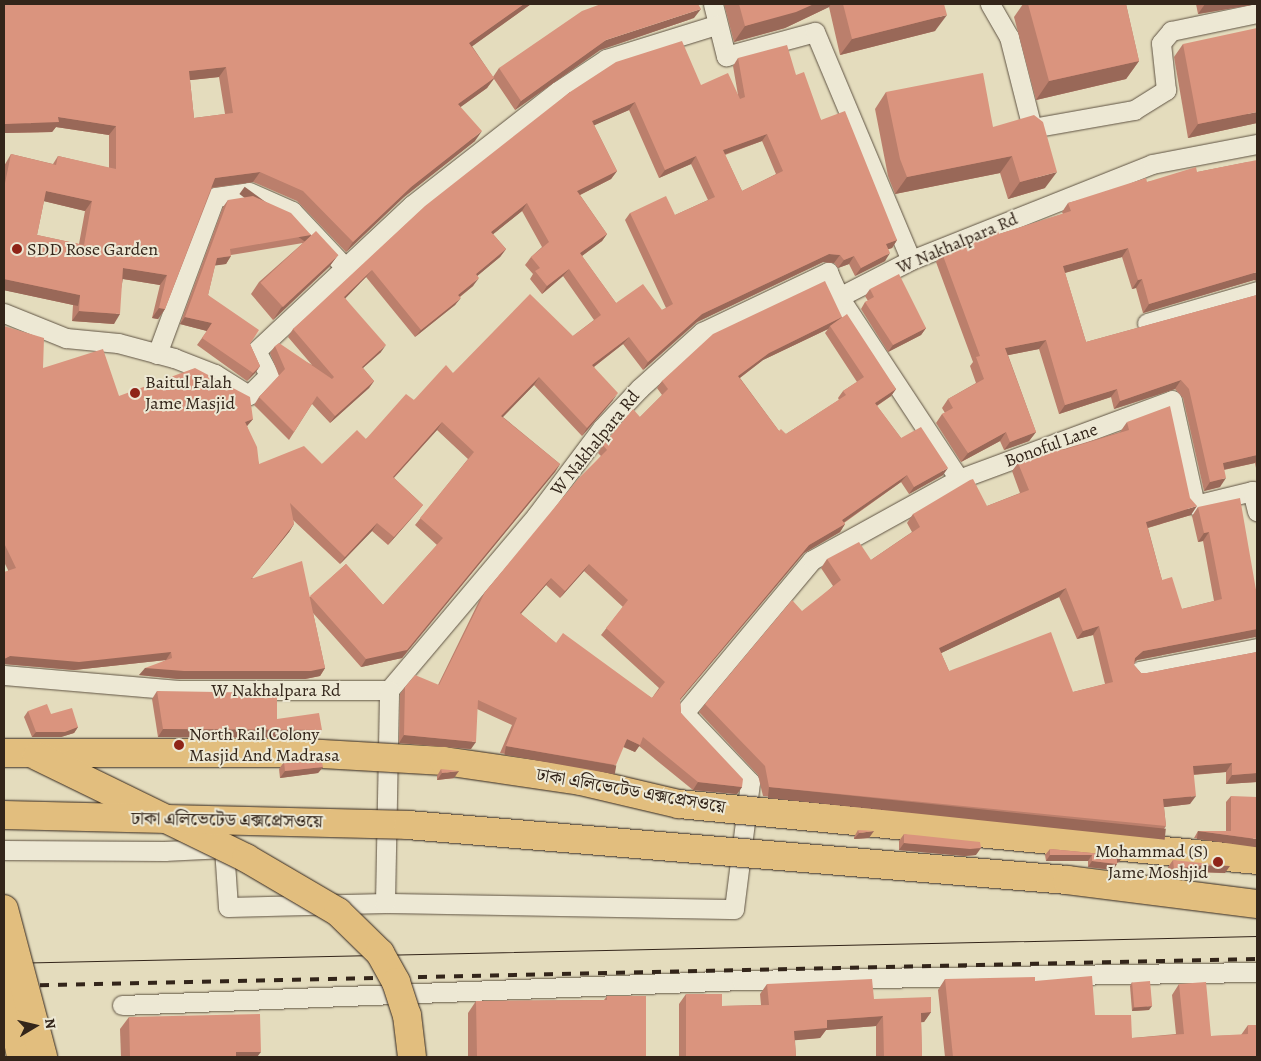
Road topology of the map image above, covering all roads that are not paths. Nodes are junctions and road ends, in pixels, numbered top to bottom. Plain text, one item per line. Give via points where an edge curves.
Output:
1 (713, 4) edge
2 (990, 4) edge
3 (1257, 13) edge
4 (716, 25) junction
5 (1257, 144) edge
6 (911, 260) junction
7 (345, 267) junction
8 (1257, 291) edge
9 (839, 296) junction
10 (4, 312) edge
11 (1148, 323) edge
12 (157, 354) junction
13 (959, 479) junction
14 (1257, 511) edge
15 (1257, 648) edge
16 (1139, 671) edge
17 (4, 675) edge
18 (389, 690) junction
19 (4, 740) edge
20 (4, 753) edge
21 (4, 815) edge
22 (4, 850) edge
23 (1257, 860) edge
24 (385, 903) junction
25 (1257, 904) edge
26 (4, 909) edge
27 (4, 970) edge
28 (1257, 972) edge
29 (122, 1004) dead end
30 (21, 1057) edge
31 (43, 1057) edge
32 (412, 1057) edge

1 - 4 street
2 - 3 street via 1009,37 1032,128 1134,110 1166,90 1161,43 1171,31
4 - 6 street via 726,56 815,32
4 - 7 street via 606,59 558,91 412,205
5 - 6 street, W Nakhalpara Rd via 1152,164
6 - 9 street, W Nakhalpara Rd
7 - 12 street via 256,351 269,374 249,395 215,374
7 - 12 street via 292,211 249,192 215,197
8 - 11 street
9 - 13 street
9 - 18 street, W Nakhalpara Rd via 828,272 702,332 640,388 602,428 536,516
10 - 12 street via 66,338 118,343
13 - 14 street, Bonoful Lane via 1172,400 1196,505 1252,491
13 - 24 street via 812,560 684,713 750,782 734,909
15 - 16 street
17 - 18 street, W Nakhalpara Rd via 178,690
18 - 24 street
19 - 32 main road, bridge via 246,858 338,912 380,953 396,982 407,1016
20 - 23 main road, ঢাকা এলিভেটেড এক্সপ্রেসওয়ে, bridge via 305,753 444,761 581,781 679,804
21 - 25 main road, ঢাকা এলিভেটেড এক্সপ্রেসওয়ে, bridge via 408,825 1058,879
22 - 24 street via 224,848 228,907
26 - 31 main road, bridge
27 - 30 main road, bridge
28 - 29 street via 741,980

